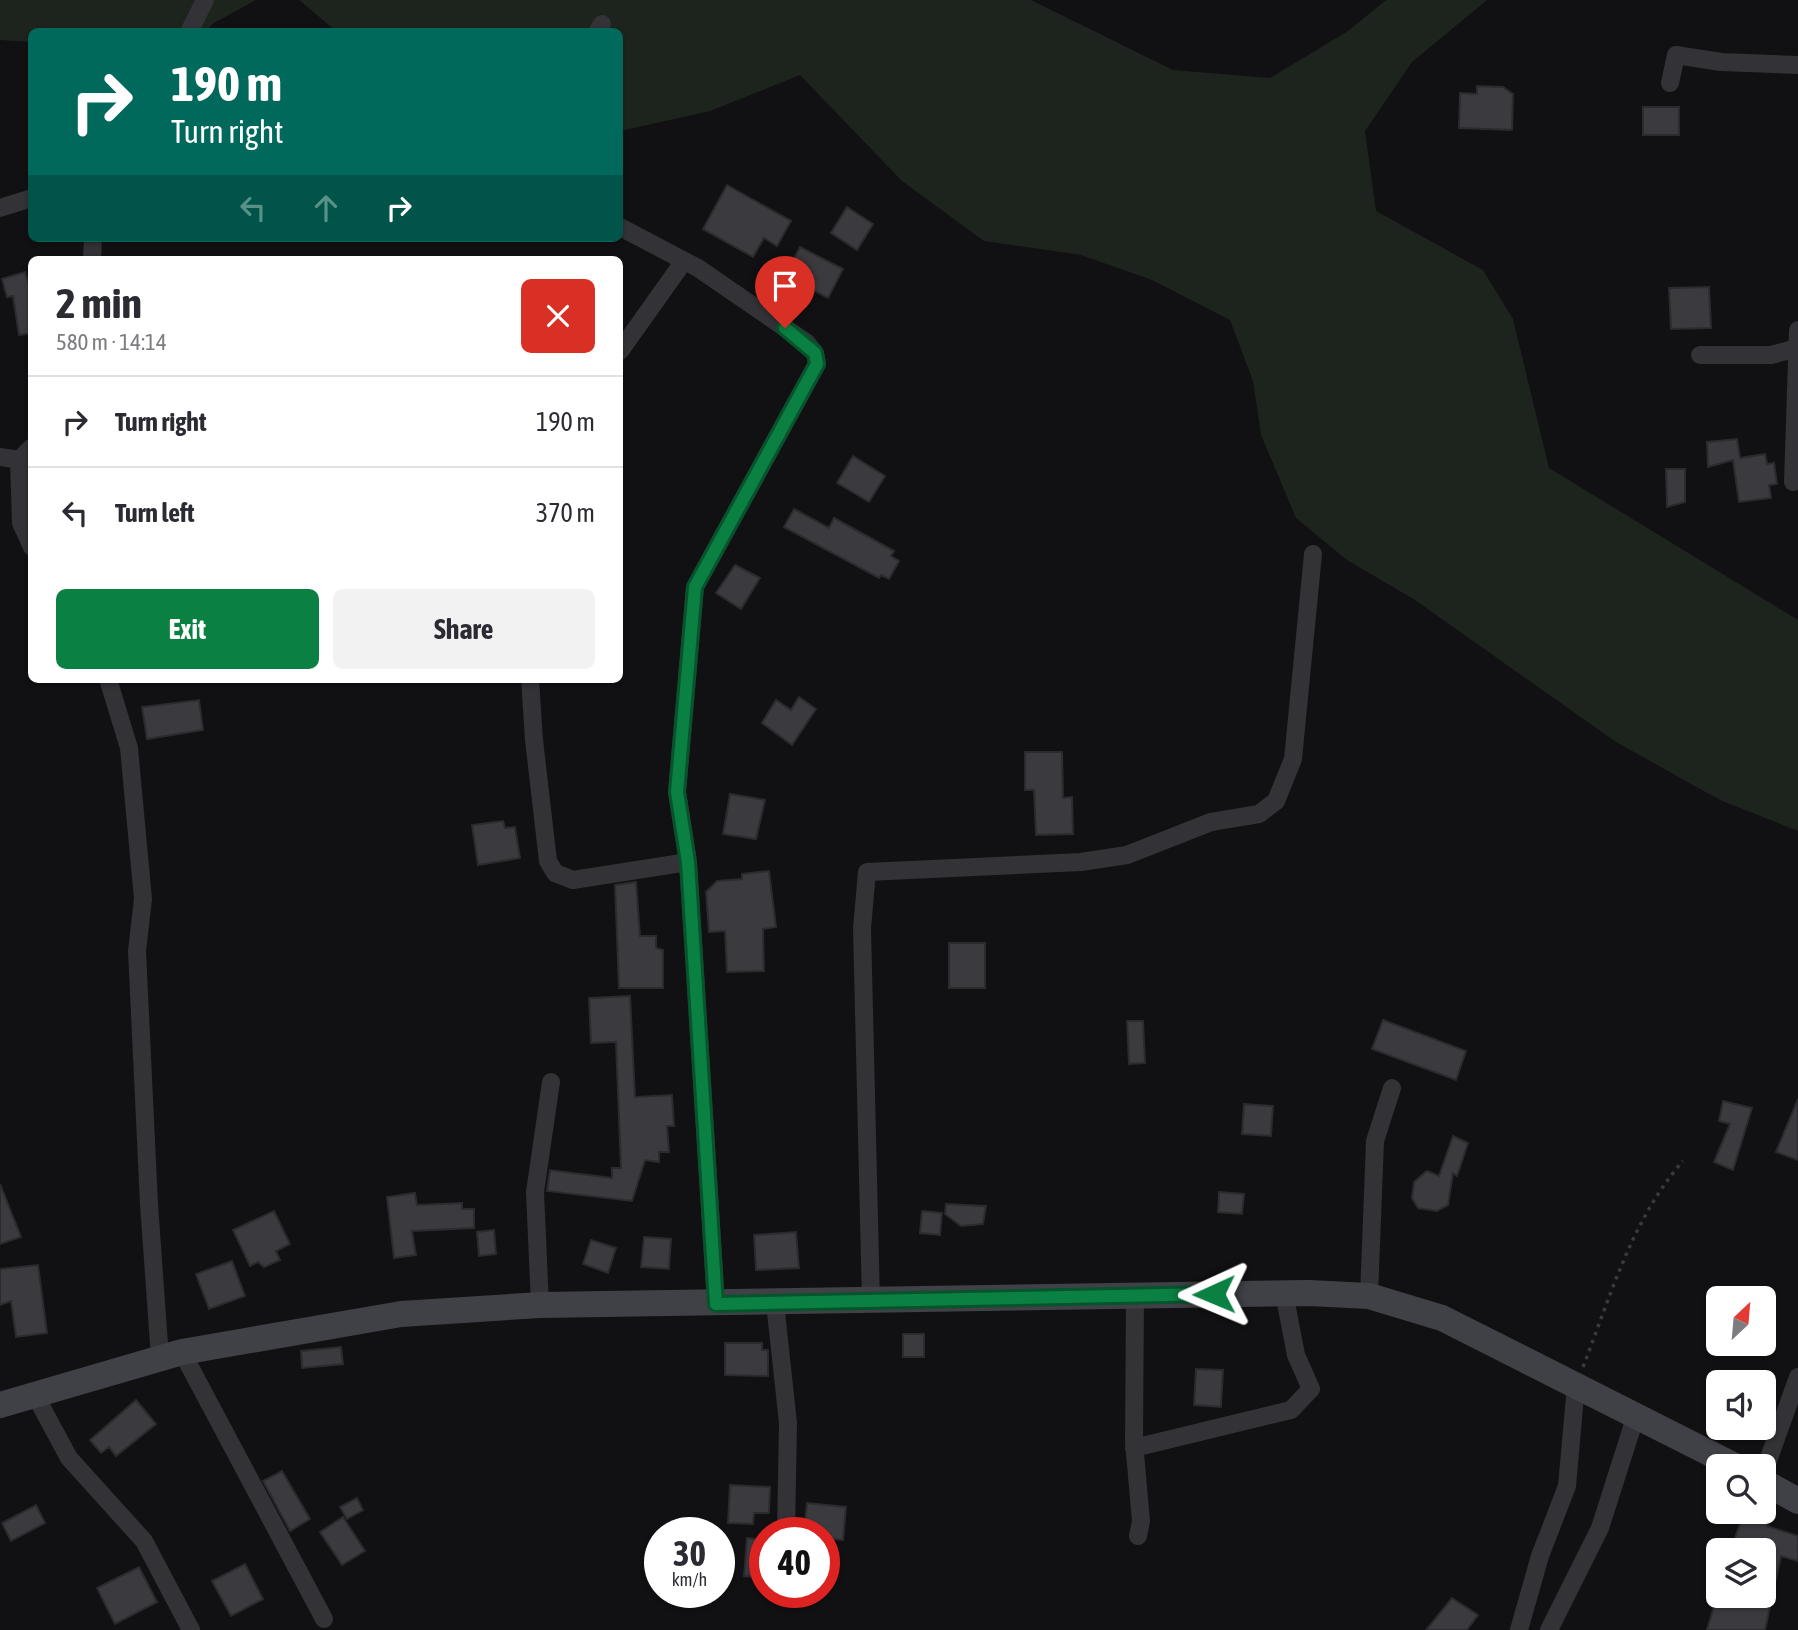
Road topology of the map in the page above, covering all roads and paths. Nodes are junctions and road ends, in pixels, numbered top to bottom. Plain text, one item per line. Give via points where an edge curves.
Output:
1 (205, 0) edge
2 (191, 28) edge
3 (1798, 65) edge
4 (1670, 83) dead end
5 (28, 199) edge
6 (0, 208) edge
7 (623, 229) edge
8 (684, 261) junction
9 (1798, 330) edge
10 (623, 347) edge
11 (1797, 348) edge
12 (1700, 355) dead end
13 (25, 453) edge
14 (0, 457) edge
15 (1793, 482) dead end
16 (28, 538) edge
17 (1313, 554) dead end
18 (109, 683) edge
19 (530, 683) edge
20 (688, 862) junction
21 (551, 1082) dead end
22 (1392, 1088) dead end
23 (1683, 1161) dead end
24 (1284, 1293) junction
25 (1135, 1295) junction
26 (1369, 1296) junction
27 (870, 1302) junction
28 (775, 1303) junction
29 (716, 1304) junction
30 (540, 1305) junction
31 (171, 1355) junction
32 (1798, 1377) edge
33 (1576, 1385) junction
34 (34, 1394) junction
35 (0, 1405) edge
36 (1636, 1415) junction
37 (1134, 1448) junction
38 (1712, 1454) edge
39 (1770, 1454) edge
40 (1776, 1489) edge
41 (1798, 1501) edge
42 (786, 1517) edge
43 (1138, 1536) dead end
44 (324, 1619) dead end
45 (191, 1630) edge
46 (1519, 1630) edge
47 (1549, 1630) edge

1 - 2 street
3 - 4 street via 1676,55
5 - 6 street
7 - 8 street
8 - 10 street
8 - 20 street via 807,344 817,364 695,587 677,792
9 - 11 street
11 - 12 street via 1771,355
11 - 15 street
13 - 14 street
13 - 16 street via 21,523
17 - 27 street via 1293,759 1276,801 1259,814 1211,822 1127,855 1081,862 867,872 862,928
18 - 31 street via 129,748 143,899 138,951 149,1204
19 - 20 street via 548,861 555,873 573,880
20 - 29 street
21 - 30 street via 535,1192
22 - 26 street via 1374,1141
23 - 33 path via 1642,1216
24 - 25 street
24 - 26 street
24 - 37 street via 1296,1355 1311,1389 1291,1410
25 - 27 street
25 - 37 street
26 - 33 street via 1442,1318
27 - 28 street
28 - 29 street
28 - 42 street via 788,1423
29 - 30 street
30 - 31 street via 401,1314
31 - 34 street
31 - 44 street
32 - 39 street
33 - 36 street
33 - 46 street via 1567,1486
34 - 35 street
34 - 45 street via 69,1458 144,1541
36 - 38 street
36 - 47 street via 1600,1528
37 - 43 street via 1141,1521
40 - 41 street

